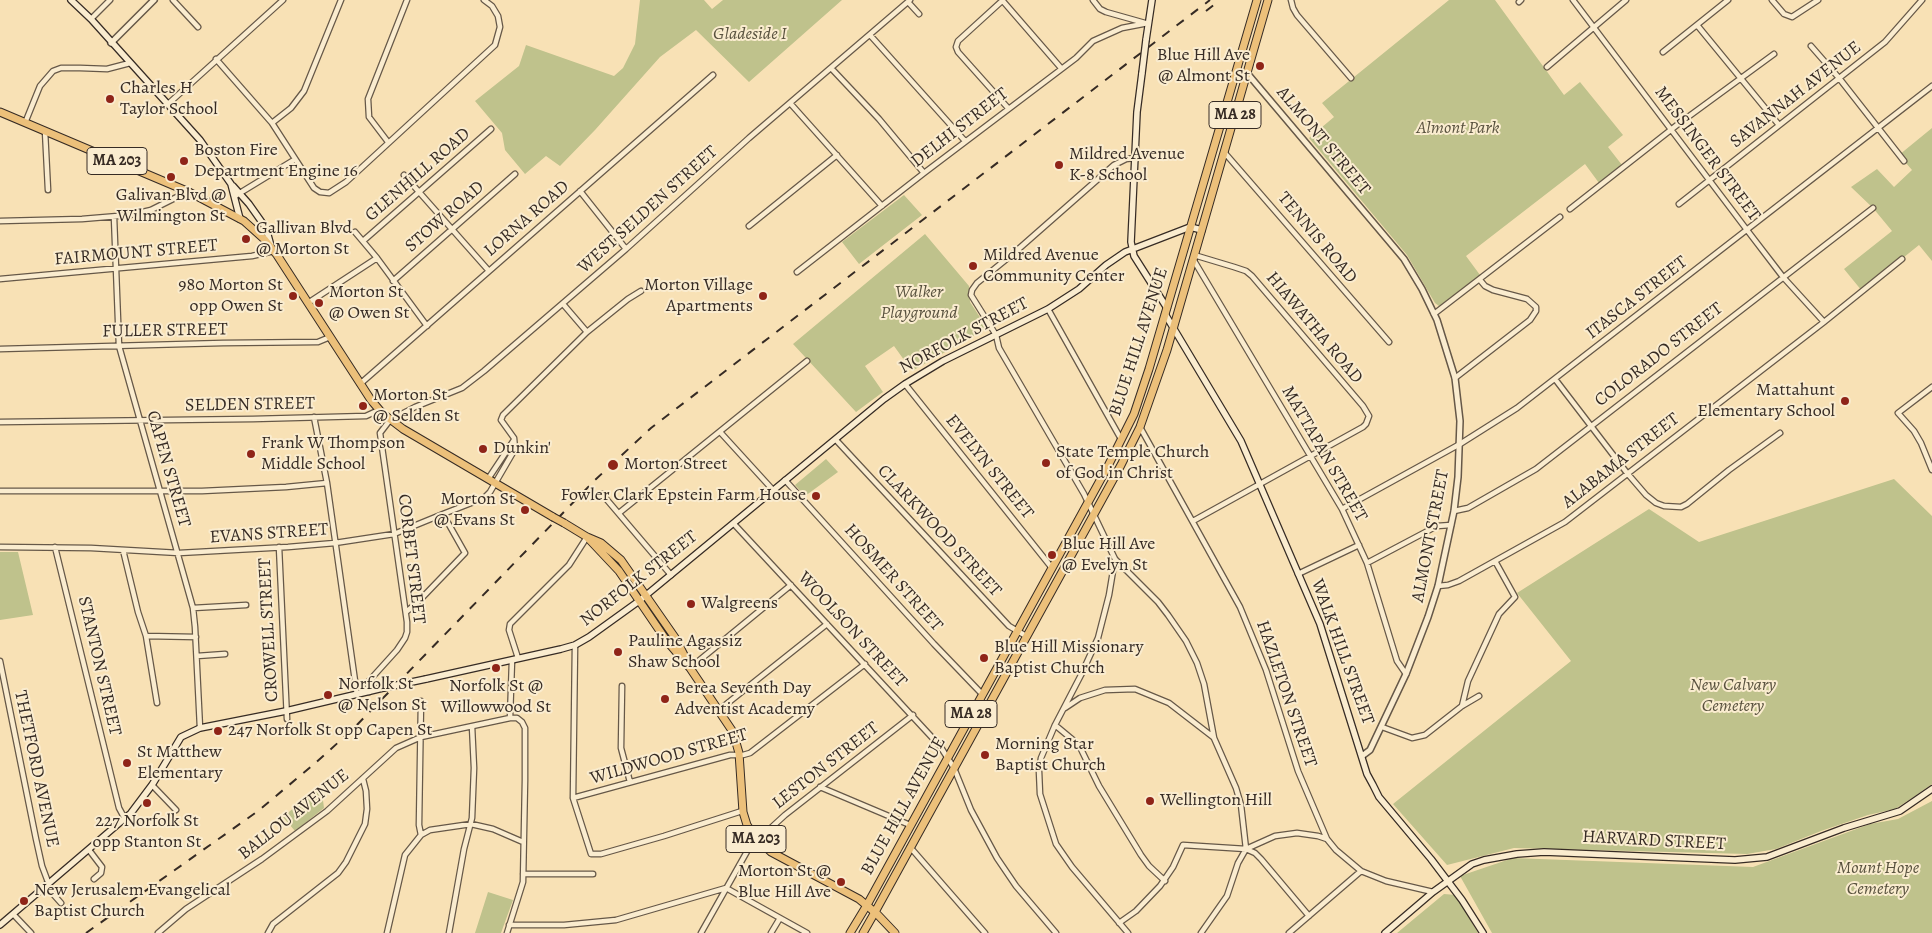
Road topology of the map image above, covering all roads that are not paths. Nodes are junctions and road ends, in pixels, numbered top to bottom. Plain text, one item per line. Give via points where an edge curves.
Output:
1 (71, 0) edge
2 (110, 0) edge
3 (154, 0) edge
4 (173, 0) edge
5 (283, 0) edge
6 (341, 0) edge
7 (407, 0) edge
8 (484, 0) edge
9 (1002, 0) edge
10 (1094, 0) edge
11 (1152, 0) edge
12 (1257, 0) edge
13 (1268, 0) edge
14 (1291, 0) edge
15 (1573, 0) edge
16 (1626, 0) edge
17 (1728, 0) edge
18 (1772, 0) edge
19 (1818, 0) edge
20 (1922, 0) edge
21 (909, 1) edge
22 (919, 14) dead end
23 (91, 19) junction
24 (1148, 24) junction
25 (1697, 25) junction
26 (198, 27) dead end
27 (1594, 27) junction
28 (870, 34) junction
29 (111, 43) junction
30 (1811, 46) dead end
31 (1663, 52) dead end
32 (1774, 54) dead end
33 (216, 59) junction
34 (130, 63) junction
35 (1547, 66) dead end
36 (831, 68) junction
37 (1062, 68) junction
38 (1247, 73) junction
39 (713, 75) dead end
40 (1740, 77) junction
41 (1351, 78) dead end
42 (1839, 78) junction
43 (1932, 86) edge
44 (790, 103) junction
45 (168, 104) junction
46 (1008, 108) junction
47 (0, 112) edge
48 (25, 123) junction
49 (272, 123) junction
50 (1779, 125) junction
51 (1878, 127) junction
52 (491, 130) dead end
53 (1672, 130) junction
54 (45, 131) junction
55 (965, 141) junction
56 (388, 142) junction
57 (1224, 152) junction
58 (837, 155) junction
59 (1135, 158) junction
60 (294, 160) junction
61 (1904, 161) dead end
62 (924, 173) junction
63 (515, 174) dead end
64 (404, 175) dead end
65 (1709, 180) junction
66 (48, 190) dead end
67 (580, 191) junction
68 (189, 192) junction
69 (419, 192) junction
70 (238, 195) junction
71 (1680, 204) dead end
72 (882, 206) junction
73 (1873, 208) dead end
74 (1570, 209) dead end
75 (114, 217) junction
76 (1560, 217) dead end
77 (240, 219) junction
78 (0, 221) edge
79 (749, 226) dead end
80 (1190, 227) junction
81 (452, 228) junction
82 (1202, 230) junction
83 (1747, 230) junction
84 (355, 232) dead end
85 (363, 241) junction
86 (626, 249) junction
87 (1132, 249) junction
88 (272, 251) junction
89 (1194, 257) junction
90 (376, 258) junction
91 (1902, 259) dead end
92 (118, 268) junction
93 (489, 271) junction
94 (796, 272) dead end
95 (1783, 277) junction
96 (0, 279) edge
97 (1480, 280) junction
98 (393, 281) junction
99 (641, 290) dead end
100 (308, 303) junction
101 (562, 304) junction
102 (1048, 310) junction
103 (1166, 311) junction
104 (1434, 314) junction
105 (1824, 322) junction
106 (426, 326) junction
107 (1173, 328) junction
108 (587, 332) junction
109 (996, 335) junction
110 (330, 337) junction
111 (1389, 342) dead end
112 (119, 346) junction
113 (0, 349) edge
114 (807, 362) dead end
115 (1455, 378) junction
116 (1555, 379) junction
117 (360, 384) junction
118 (905, 384) junction
119 (1932, 387) edge
120 (379, 410) junction
121 (314, 417) junction
122 (390, 420) junction
123 (140, 421) junction
124 (0, 422) edge
125 (1590, 426) junction
126 (1140, 427) junction
127 (720, 432) junction
128 (1780, 433) dead end
129 (514, 438) junction
130 (836, 440) junction
131 (1122, 441) junction
132 (1460, 444) junction
133 (1310, 456) junction
134 (748, 462) junction
135 (742, 467) dead end
136 (1931, 467) edge
137 (1627, 473) junction
138 (785, 480) junction
139 (492, 481) junction
140 (326, 483) junction
141 (1260, 485) junction
142 (773, 490) junction
143 (0, 491) edge
144 (160, 491) junction
145 (602, 494) dead end
146 (1088, 502) junction
147 (1342, 509) junction
148 (1454, 511) junction
149 (619, 513) junction
150 (444, 514) junction
151 (1094, 514) junction
152 (1193, 522) junction
153 (734, 524) junction
154 (1451, 525) junction
155 (394, 534) junction
156 (587, 538) junction
157 (335, 543) junction
158 (1359, 545) junction
159 (0, 546) edge
160 (55, 547) junction
161 (279, 547) junction
162 (123, 550) junction
163 (179, 553) junction
164 (1115, 559) junction
165 (1495, 561) junction
166 (1367, 563) junction
167 (1052, 568) junction
168 (1298, 574) junction
169 (672, 575) junction
170 (791, 585) junction
171 (1438, 586) junction
172 (646, 595) junction
173 (639, 601) junction
174 (246, 604) dead end
175 (193, 608) junction
176 (406, 612) junction
177 (827, 624) junction
178 (1017, 631) junction
179 (146, 636) junction
180 (1026, 636) junction
181 (196, 637) junction
182 (575, 645) junction
183 (225, 654) dead end
184 (197, 656) junction
185 (518, 658) junction
186 (512, 660) junction
187 (0, 661) edge
188 (865, 664) junction
189 (690, 668) junction
190 (1406, 674) junction
191 (356, 681) junction
192 (368, 682) junction
193 (622, 686) dead end
194 (369, 692) junction
195 (357, 694) junction
196 (982, 694) junction
197 (1479, 696) dead end
198 (421, 701) dead end
199 (157, 703) dead end
200 (1462, 706) junction
201 (1064, 709) junction
202 (719, 710) junction
203 (286, 711) junction
204 (913, 715) junction
205 (510, 718) junction
206 (287, 719) dead end
207 (1055, 725) junction
208 (472, 726) junction
209 (1382, 727) junction
210 (200, 728) junction
211 (421, 737) junction
212 (1214, 738) junction
213 (739, 755) junction
214 (1362, 756) junction
215 (948, 757) junction
216 (954, 768) junction
217 (363, 779) junction
218 (630, 782) junction
219 (152, 785) junction
220 (820, 787) junction
221 (1932, 789) edge
222 (573, 798) junction
223 (176, 810) dead end
224 (742, 811) junction
225 (126, 819) junction
226 (471, 824) junction
227 (910, 825) junction
228 (422, 835) junction
229 (1327, 839) junction
230 (758, 840) junction
231 (524, 842) junction
232 (910, 847) junction
233 (1246, 849) junction
234 (89, 850) junction
235 (1361, 871) junction
236 (523, 874) junction
237 (593, 874) dead end
238 (94, 879) dead end
239 (1165, 881) junction
240 (1448, 882) junction
241 (47, 884) junction
242 (726, 888) junction
243 (1433, 892) junction
244 (61, 903) dead end
245 (867, 905) junction
246 (875, 912) junction
247 (13, 914) junction
248 (1309, 916) junction
249 (780, 918) junction
250 (1119, 923) junction
251 (0, 925) edge
252 (509, 925) junction
253 (703, 932) edge
254 (31, 933) edge
255 (158, 933) edge
256 (268, 933) edge
257 (387, 933) edge
258 (448, 933) edge
259 (507, 933) edge
260 (771, 933) edge
261 (807, 933) edge
262 (850, 933) edge
263 (863, 933) edge
264 (895, 933) edge
265 (985, 933) edge
266 (1056, 933) edge
267 (1128, 933) edge
268 (1201, 933) edge
269 (1289, 933) edge
270 (1385, 933) edge
271 (1483, 933) edge

1 - 23 main road
2 - 23 street
3 - 29 street
4 - 26 street
5 - 33 street
6 - 49 street via 304,91 291,108
7 - 56 street via 368,99 369,117
8 - 56 street via 498,16 500,27 495,45
9 - 37 street
9 - 46 street via 958,41 956,50
10 - 24 street via 1106,12
11 - 24 main road
12 - 80 main road, BLUE HILL AVENUE / MA 28
13 - 38 main road, BLUE HILL AVENUE / MA 28
14 - 41 street via 1294,11
15 - 27 street, MESSINGER STREET
16 - 27 street
17 - 25 street
18 - 19 street via 1784,14 1792,17
20 - 42 street, SAVANNAH AVENUE via 1885,42
21 - 22 street
21 - 28 street, WEST SELDEN STREET
23 - 29 main road
24 - 37 street, DELHI STREET via 1104,35
24 - 59 main road, bridge
25 - 31 street
25 - 40 street
27 - 35 street
27 - 53 street, MESSINGER STREET
28 - 36 street, WEST SELDEN STREET
28 - 55 street
29 - 34 main road
30 - 42 street
32 - 40 street
33 - 45 street
33 - 49 street
34 - 45 main road
34 - 48 street via 107,69 61,68 53,71 40,86
36 - 44 street, WEST SELDEN STREET
36 - 62 street
37 - 46 street, DELHI STREET
38 - 57 main road, BLUE HILL AVENUE / MA 28
38 - 104 street, ALMONT STREET via 1394,246
39 - 67 street, LORNA ROAD
40 - 50 street
40 - 53 street
42 - 50 street, SAVANNAH AVENUE
42 - 51 street
43 - 51 street, ITASCA STREET
44 - 58 street
44 - 86 street, WEST SELDEN STREET
45 - 70 main road via 200,140
46 - 55 street, DELHI STREET
47 - 48 main road, MA 203
48 - 54 main road, MA 203
49 - 60 street
50 - 65 street, SAVANNAH AVENUE
51 - 61 street
51 - 83 street, ITASCA STREET
52 - 69 street, GLENHILL ROAD
53 - 65 street, MESSINGER STREET
53 - 74 street
54 - 66 street
54 - 68 main road, MA 203
55 - 62 street, DELHI STREET
56 - 60 street via 346,182 329,193 314,188
57 - 82 main road, BLUE HILL AVENUE / MA 28
57 - 111 street, TENNIS ROAD
58 - 72 street
58 - 79 street
59 - 87 main road
59 - 109 street via 1114,165 977,283 972,295
60 - 70 street
62 - 72 street, DELHI STREET
63 - 81 street, STOW ROAD
64 - 69 street
65 - 71 street, SAVANNAH AVENUE
65 - 83 street, MESSINGER STREET
67 - 86 street
67 - 93 street, LORNA ROAD
68 - 75 street via 150,210
68 - 77 main road, MA 203
69 - 81 street
69 - 85 street, GLENHILL ROAD
70 - 77 main road
70 - 88 main road via 266,228
72 - 94 street, DELHI STREET
73 - 95 street, COLORADO STREET
75 - 78 street
75 - 92 street, CAPEN STREET
76 - 97 street
77 - 88 main road, MA 203 via 257,232
80 - 82 main road
80 - 87 main road, NORFOLK STREET
80 - 103 main road, BLUE HILL AVENUE / MA 28
81 - 93 street
81 - 98 street, STOW ROAD
82 - 89 main road, BLUE HILL AVENUE / MA 28
83 - 95 street, MESSINGER STREET
83 - 116 street, ITASCA STREET
84 - 85 street
85 - 90 street
86 - 101 street, WEST SELDEN STREET
87 - 102 main road, NORFOLK STREET
87 - 103 main road, WALK HILL STREET
88 - 92 street, FAIRMOUNT STREET via 252,256
88 - 100 main road, MA 203
89 - 107 main road, BLUE HILL AVENUE / MA 28
89 - 133 street, MATTAPAN STREET
89 - 133 street, HIAWATHA ROAD via 1234,267 1252,276 1368,412 1366,424
90 - 98 street
90 - 100 street
91 - 105 street, ALABAMA STREET
92 - 96 street, FAIRMOUNT STREET
92 - 112 street, CAPEN STREET
93 - 106 street, LORNA ROAD
95 - 105 street, MESSINGER STREET
95 - 125 street, COLORADO STREET
97 - 104 street
97 - 115 street via 1492,290 1527,299 1536,306 1535,315
98 - 106 street
99 - 108 street
100 - 110 main road, MA 203
101 - 108 street
101 - 122 street, WEST SELDEN STREET via 462,388
102 - 109 main road, NORFOLK STREET
102 - 131 street
103 - 107 main road, WALK HILL STREET
103 - 131 main road, BLUE HILL AVENUE / MA 28 via 1139,399
104 - 115 street, ALMONT STREET
105 - 137 street, ALABAMA STREET
106 - 117 street, LORNA ROAD
107 - 126 main road, BLUE HILL AVENUE / MA 28
107 - 141 main road, WALK HILL STREET via 1241,441
108 - 129 street via 503,415 502,420
109 - 118 main road, NORFOLK STREET via 942,361
109 - 146 street via 999,348
110 - 112 street, FULLER STREET via 318,342
110 - 117 main road, MA 203
112 - 113 street, FULLER STREET
112 - 123 street, CAPEN STREET
114 - 127 street
115 - 132 street, ALMONT STREET
116 - 125 street
116 - 132 street, ITASCA STREET
117 - 120 main road, MA 203
118 - 130 main road, NORFOLK STREET
118 - 167 street, EVELYN STREET
119 - 136 street via 1898,413 1921,442
120 - 121 street, SELDEN STREET via 366,416
120 - 122 main road, MA 203
121 - 123 street, SELDEN STREET
121 - 140 street
122 - 139 main road, MA 203
122 - 155 street, CORBET STREET via 380,433
123 - 124 street, SELDEN STREET
123 - 144 street, CAPEN STREET
125 - 137 street
125 - 148 street, COLORADO STREET via 1536,469 1468,508
126 - 151 main road, BLUE HILL AVENUE / MA 28
126 - 152 street, HAZLETON STREET
127 - 134 street
127 - 149 street
128 - 137 street via 1681,507 1656,503
129 - 139 street
129 - 139 street via 515,449
130 - 138 main road, NORFOLK STREET
130 - 178 street, CLARKWOOD STREET
131 - 146 main road, BLUE HILL AVENUE / MA 28
132 - 147 street, ITASCA STREET
132 - 148 street, ALMONT STREET
133 - 141 street
133 - 147 street, MATTAPAN STREET
134 - 135 street
134 - 142 street
137 - 165 street, ALABAMA STREET via 1565,522
138 - 142 main road, NORFOLK STREET
138 - 196 street, HOSMER STREET
139 - 150 street, EVANS STREET via 484,498
139 - 156 main road, MA 203, bridge
140 - 144 street via 243,490
140 - 157 street
141 - 152 street
141 - 168 main road, WALK HILL STREET
142 - 153 main road, NORFOLK STREET
143 - 144 street
144 - 163 street, CAPEN STREET
145 - 149 street
146 - 151 street
146 - 167 main road, BLUE HILL AVENUE / MA 28
147 - 158 street, MATTAPAN STREET
148 - 154 street, ALMONT STREET
149 - 169 street
150 - 155 street, EVANS STREET
150 - 176 street via 465,553
151 - 164 street
151 - 180 main road, BLUE HILL AVENUE / MA 28
152 - 229 street, HAZLETON STREET via 1240,607 1257,647 1298,771
153 - 169 main road, NORFOLK STREET
153 - 170 street, WOOLSON STREET
154 - 166 street via 1437,526
154 - 171 street, ALMONT STREET
155 - 157 street, EVANS STREET
155 - 176 street, CORBET STREET
156 - 172 main road, MA 203 via 601,543 618,557
156 - 173 main road, MA 203 via 618,570
156 - 185 street via 569,565 510,624
157 - 161 street, EVANS STREET
157 - 191 street
158 - 166 street, MATTAPAN STREET
158 - 168 street
159 - 160 street, EVANS STREET
160 - 162 street, EVANS STREET
160 - 225 street, STANTON STREET via 119,808
161 - 163 street, EVANS STREET
161 - 203 street, CROWELL STREET
162 - 163 street, EVANS STREET
162 - 179 street
163 - 175 street, CAPEN STREET
164 - 201 street via 1098,638
164 - 212 street via 1158,602 1186,641 1204,684
165 - 171 street, ALABAMA STREET via 1460,581
165 - 200 street via 1515,598 1499,614 1468,681
166 - 190 street, MATTAPAN STREET via 1398,661
167 - 178 main road, BLUE HILL AVENUE / MA 28
168 - 214 main road, WALK HILL STREET via 1329,649
169 - 172 main road, NORFOLK STREET
170 - 177 street, WOOLSON STREET
170 - 189 street
171 - 190 street, ALMONT STREET
172 - 173 main road, NORFOLK STREET
172 - 189 main road, MA 203 via 676,639
173 - 182 main road, NORFOLK STREET
173 - 189 main road, MA 203
174 - 175 street
175 - 181 street, CAPEN STREET
176 - 192 street, CORBET STREET via 406,638
177 - 188 street, WOOLSON STREET
177 - 202 street
178 - 180 street, CLARKWOOD STREET
178 - 196 main road, BLUE HILL AVENUE / MA 28
179 - 181 street
179 - 199 street
180 - 216 main road, BLUE HILL AVENUE / MA 28
181 - 184 street, CAPEN STREET
182 - 185 main road, NORFOLK STREET
182 - 222 street
183 - 184 street
184 - 210 street, CAPEN STREET
185 - 186 main road, NORFOLK STREET
186 - 194 main road, NORFOLK STREET, bridge
186 - 205 street
187 - 241 street, THETFORD AVENUE
188 - 204 street, WOOLSON STREET
188 - 213 street, WILDWOOD STREET via 753,751
189 - 202 main road, MA 203
190 - 209 street, ALMONT STREET
191 - 192 street
191 - 195 street
192 - 194 street
193 - 218 street via 621,748
194 - 195 main road, NORFOLK STREET
195 - 203 main road, NORFOLK STREET
196 - 215 main road, BLUE HILL AVENUE / MA 28
197 - 200 street
198 - 211 street
200 - 209 street via 1425,735 1412,738
201 - 207 street
201 - 212 street via 1080,698 1105,690 1135,689 1169,703
202 - 213 main road, MA 203 via 735,738
203 - 206 street, CROWELL STREET
203 - 210 main road, NORFOLK STREET
204 - 215 street, WOOLSON STREET
204 - 220 street, LESTON STREET
205 - 208 street, BALLOU AVENUE
205 - 231 street via 517,718 525,728
207 - 239 street via 1079,745 1133,842 1149,866
207 - 250 street via 1039,771 1045,814 1056,844
208 - 211 street, BALLOU AVENUE
208 - 226 street
209 - 214 street, ALMONT STREET via 1370,750
210 - 219 main road, NORFOLK STREET via 181,737
211 - 217 street, BALLOU AVENUE via 396,748
211 - 228 street via 419,825
212 - 233 street via 1241,805
213 - 218 street, WILDWOOD STREET
213 - 224 main road, MA 203
214 - 240 main road, WALK HILL STREET via 1379,797
215 - 216 street, WOOLSON STREET
215 - 227 main road, BLUE HILL AVENUE / MA 28
216 - 232 main road, BLUE HILL AVENUE / MA 28
216 - 266 street, WOOLSON STREET via 992,851 1016,886
217 - 255 street, BALLOU AVENUE via 327,811 186,909
217 - 256 street via 367,809 364,824 346,862 338,873 272,924
218 - 222 street, WILDWOOD STREET
219 - 223 street
219 - 225 main road, NORFOLK STREET
220 - 227 street
220 - 230 street, LESTON STREET
221 - 240 main road, HARVARD STREET via 1900,811 1767,857 1735,860 1575,852 1517,854 1472,864
222 - 224 street via 591,854 601,854
224 - 230 main road, MA 203
225 - 234 main road, NORFOLK STREET
226 - 228 street via 430,830
226 - 231 street
226 - 258 street
227 - 245 main road, BLUE HILL AVENUE / MA 28
228 - 257 street via 405,855
229 - 233 street via 1286,834
229 - 235 street, HAZLETON STREET
230 - 242 street, LESTON STREET via 749,848
230 - 245 main road, MA 203 via 771,852
231 - 236 street
232 - 246 main road, BLUE HILL AVENUE / MA 28
232 - 265 street
233 - 239 street via 1183,845
233 - 248 street via 1261,859
233 - 268 street via 1227,896
234 - 238 street via 102,867
234 - 241 main road, NORFOLK STREET
235 - 243 street, HAZLETON STREET via 1386,881
235 - 248 street
236 - 237 street
236 - 252 street
239 - 250 street via 1150,899
240 - 243 main road, HARVARD STREET
240 - 271 main road, WALK HILL STREET
241 - 244 street
241 - 247 main road, NORFOLK STREET
242 - 249 street
242 - 252 street via 616,920 564,925
242 - 253 street, LESTON STREET
243 - 270 main road, HARVARD STREET
245 - 246 main road, MA 203
245 - 262 main road, BLUE HILL AVENUE / MA 28
246 - 263 main road, BLUE HILL AVENUE / MA 28
246 - 264 main road, MA 203
247 - 251 main road, NORFOLK STREET
247 - 254 street
248 - 269 street
249 - 260 street
249 - 261 street
250 - 267 street
252 - 259 street

